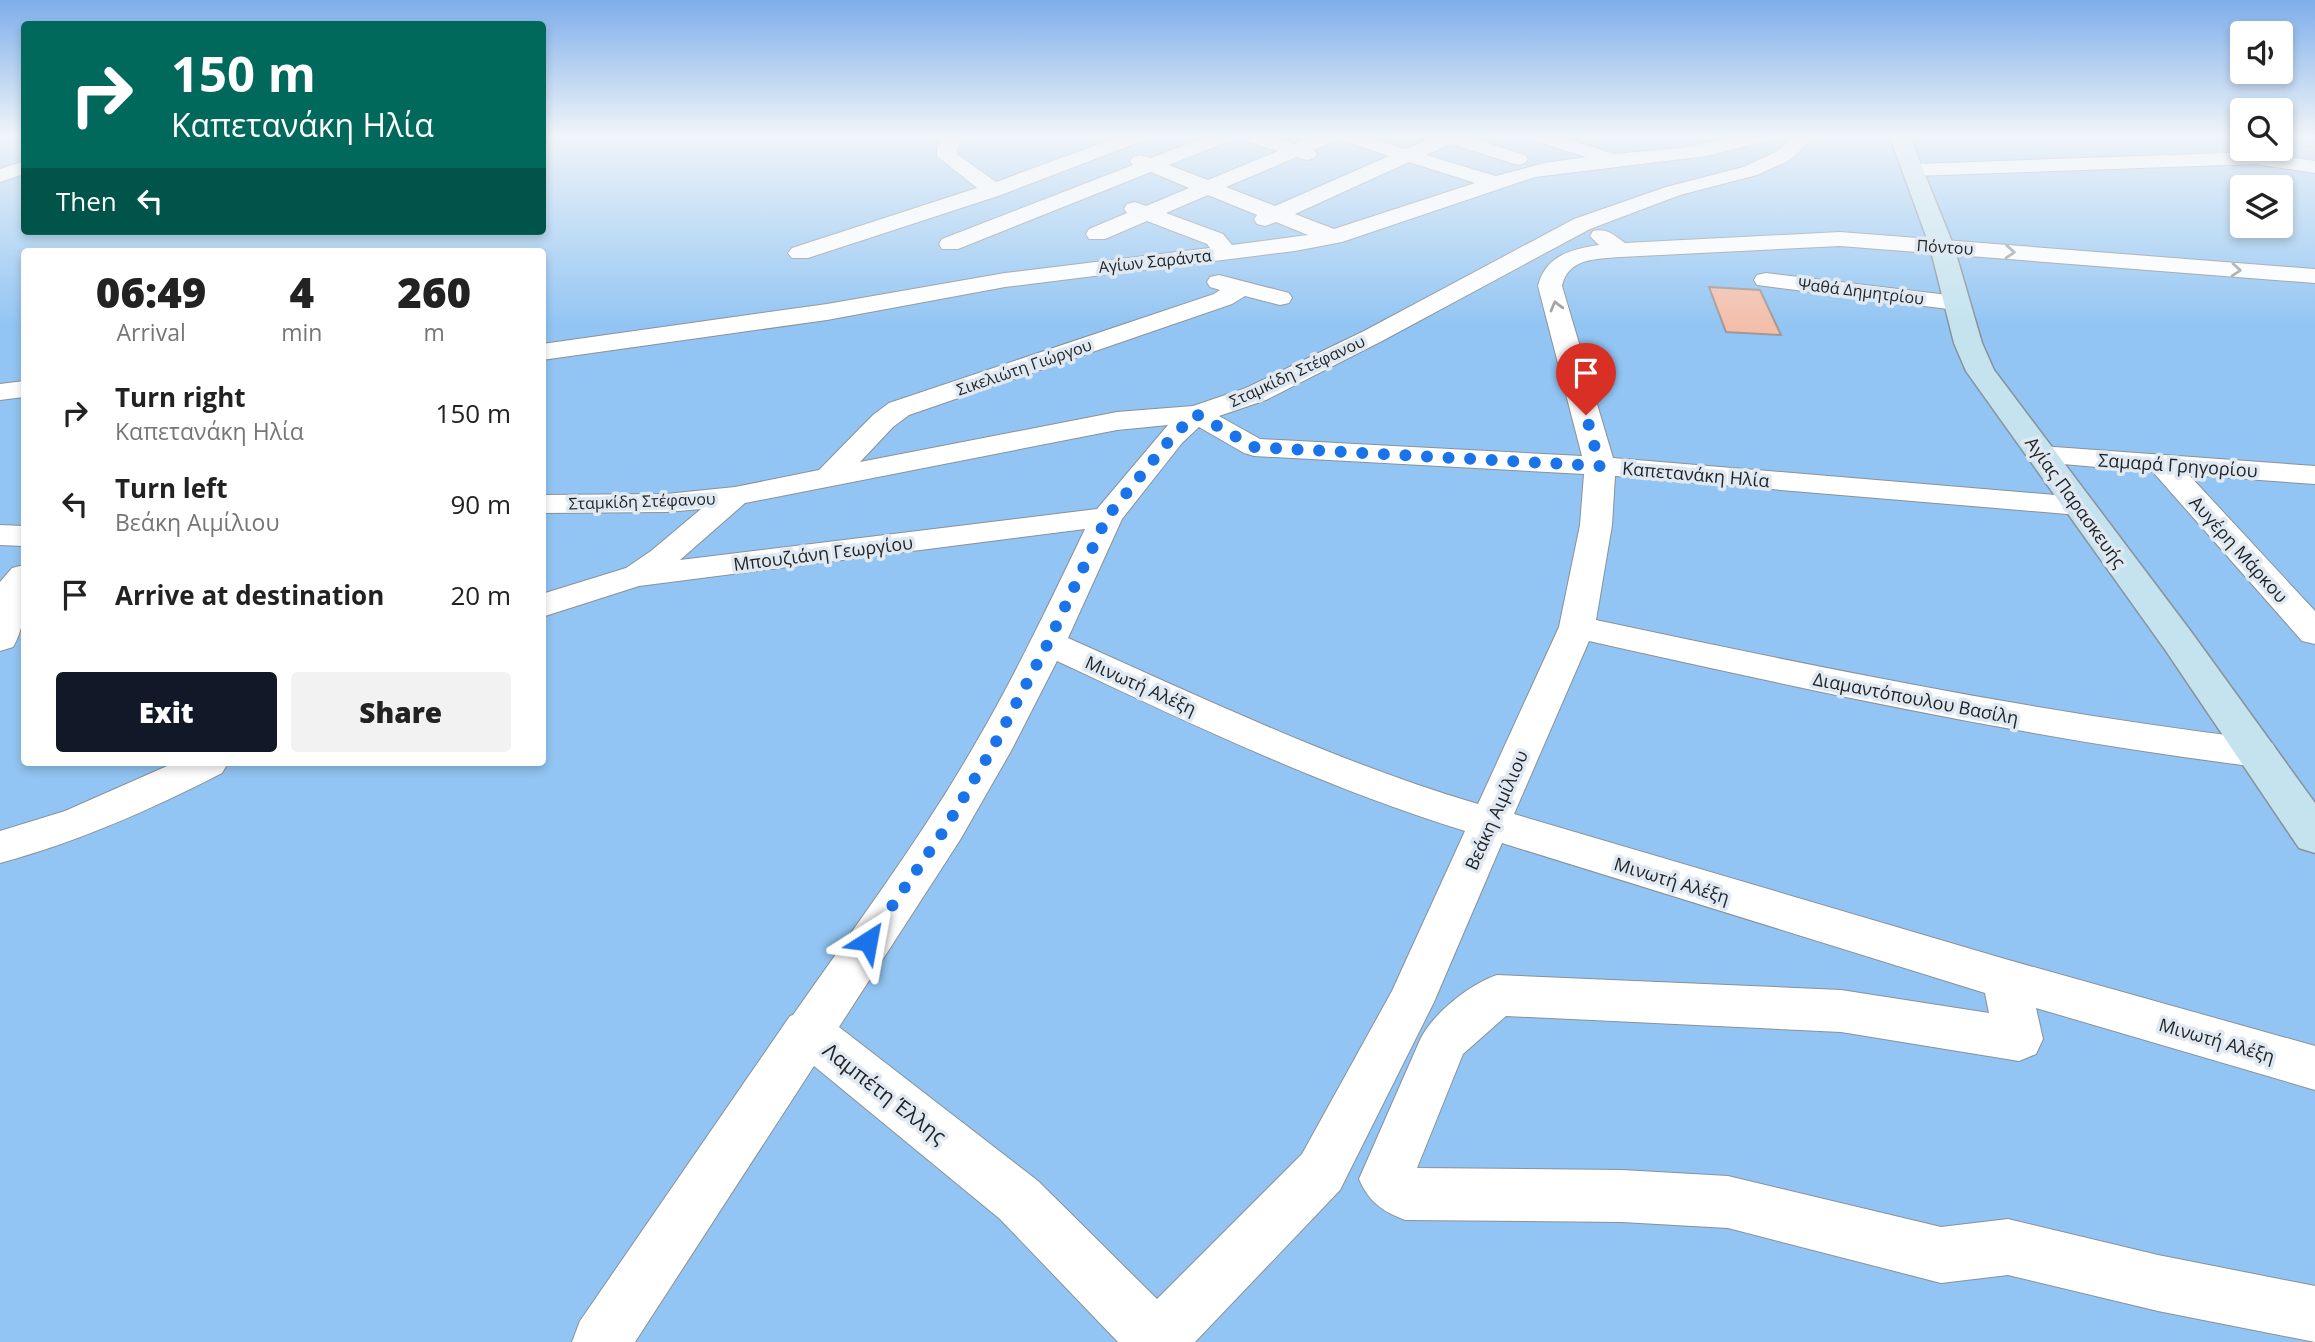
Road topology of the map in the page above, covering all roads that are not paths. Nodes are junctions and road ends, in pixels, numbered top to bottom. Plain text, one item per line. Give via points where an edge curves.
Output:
1 (968, 200) edge
2 (1062, 200) edge
3 (1110, 200) edge
4 (1179, 200) edge
5 (1239, 200) edge
6 (1309, 200) edge
7 (1334, 200) edge
8 (1448, 200) edge
9 (1649, 200) edge
10 (1924, 200) edge
11 (1147, 214) junction
12 (1275, 214) junction
13 (1392, 220) junction
14 (899, 222) junction
15 (1583, 224) junction
16 (1335, 237) junction
17 (950, 244) junction
18 (1220, 246) junction
19 (1941, 247) junction
20 (1620, 250) junction
21 (800, 253) dead end
22 (1156, 260) junction
23 (980, 269) junction
24 (2315, 276) edge
25 (1766, 280) dead end
26 (1239, 290) junction
27 (1280, 298) dead end
28 (1956, 303) junction
29 (546, 351) edge
30 (21, 389) edge
31 (0, 392) edge
32 (1196, 414) junction
33 (2041, 455) junction
34 (2162, 464) junction
35 (1600, 466) junction
36 (2302, 474) edge
37 (830, 476) junction
38 (735, 496) junction
39 (2315, 499) edge
40 (546, 504) edge
41 (2079, 506) junction
42 (1107, 517) junction
43 (0, 535) edge
44 (21, 536) edge
45 (635, 576) junction
46 (21, 578) edge
47 (546, 605) edge
48 (1577, 627) junction
49 (2315, 634) edge
50 (0, 639) edge
51 (1048, 643) junction
52 (2258, 753) junction
53 (202, 766) edge
54 (1489, 825) junction
55 (2315, 836) edge
56 (0, 847) edge
57 (2005, 979) junction
58 (807, 1031) junction
59 (2315, 1068) edge
60 (2315, 1315) edge
61 (1158, 1341) edge
62 (601, 1342) edge

1 - 14 street
2 - 17 street
3 - 11 street
4 - 11 street
5 - 12 street
6 - 12 street
7 - 13 street
8 - 13 street, Αγίων Σαράντα
9 - 15 street, Σταμκίδη Στέφανου
10 - 19 street, Αγίας Παρασκευής
11 - 18 street
11 - 22 street via 1097,234
12 - 16 street
12 - 18 street
13 - 16 street, Αγίων Σαράντα
14 - 17 street
14 - 21 street
15 - 20 street
15 - 32 street, Σταμκίδη Στέφανου via 1256,394
16 - 18 street, Αγίων Σαράντα
17 - 23 street
18 - 22 street, Αγίων Σαράντα
19 - 20 street, Πόντου via 1840,239
19 -> 24 street, Πόντου
19 - 28 street, Αγίας Παρασκευής
35 -> 20 street, Βεάκη Αιμίλιου via 1550,277 1584,253
22 - 23 street, Αγίων Σαράντα
22 - 26 street
23 - 29 street, Αγίων Σαράντα via 815,313
25 - 28 street, Ψαθά Δημητρίου
26 - 27 street via 1256,289
26 - 37 street, Σικελιώτη Γιώργου via 899,409
28 - 33 street, Αγίας Παρασκευής via 1980,371
30 - 31 street
32 - 35 street, Καπετανάκη Ηλία via 1254,447
32 - 37 street, Σταμκίδη Στέφανου via 1117,421
32 - 42 street, Λαμπέτη Έλλης
33 - 34 street, Σαμαρά Γρηγορίου
33 - 41 street, Αγίας Παρασκευής
34 - 36 street, Σαμαρά Γρηγορίου
34 - 49 street, Αυγέρη Μάρκου
35 - 41 street, Καπετανάκη Ηλία
35 - 48 street, Βεάκη Αιμίλιου via 1596,525
36 - 39 street
37 - 38 street, Σταμκίδη Στέφανου
38 - 40 street, Σταμκίδη Στέφανου via 666,503
38 - 45 street
41 - 52 street, Αγίας Παρασκευής
42 - 45 street, Μπουζιάνη Γεωργίου
42 - 51 street, Λαμπέτη Έλλης
43 - 44 street
45 - 47 street, Μπουζιάνη Γεωργίου
46 - 50 street via 14,586
48 - 52 street, Διαμαντόπουλου Βασίλη via 1943,705
48 - 54 street, Βεάκη Αιμίλιου
51 - 54 street, Μινωτή Αλέξη via 1290,753
51 - 58 street, Λαμπέτη Έλλης via 945,829
52 - 55 street, Αγίας Παρασκευής
53 - 56 street via 114,807
54 - 57 street, Μινωτή Αλέξη
54 - 61 street, Βεάκη Αιμίλιου via 1410,1002 1321,1172
57 - 59 street, Μινωτή Αλέξη
57 - 60 street via 2019,1039 1841,1011 1497,995 1444,1040 1387,1179 1405,1194 1594,1195 1728,1202 1941,1255 2008,1247
58 - 61 street, Λαμπέτη Έλλης via 1019,1200
58 - 62 street

